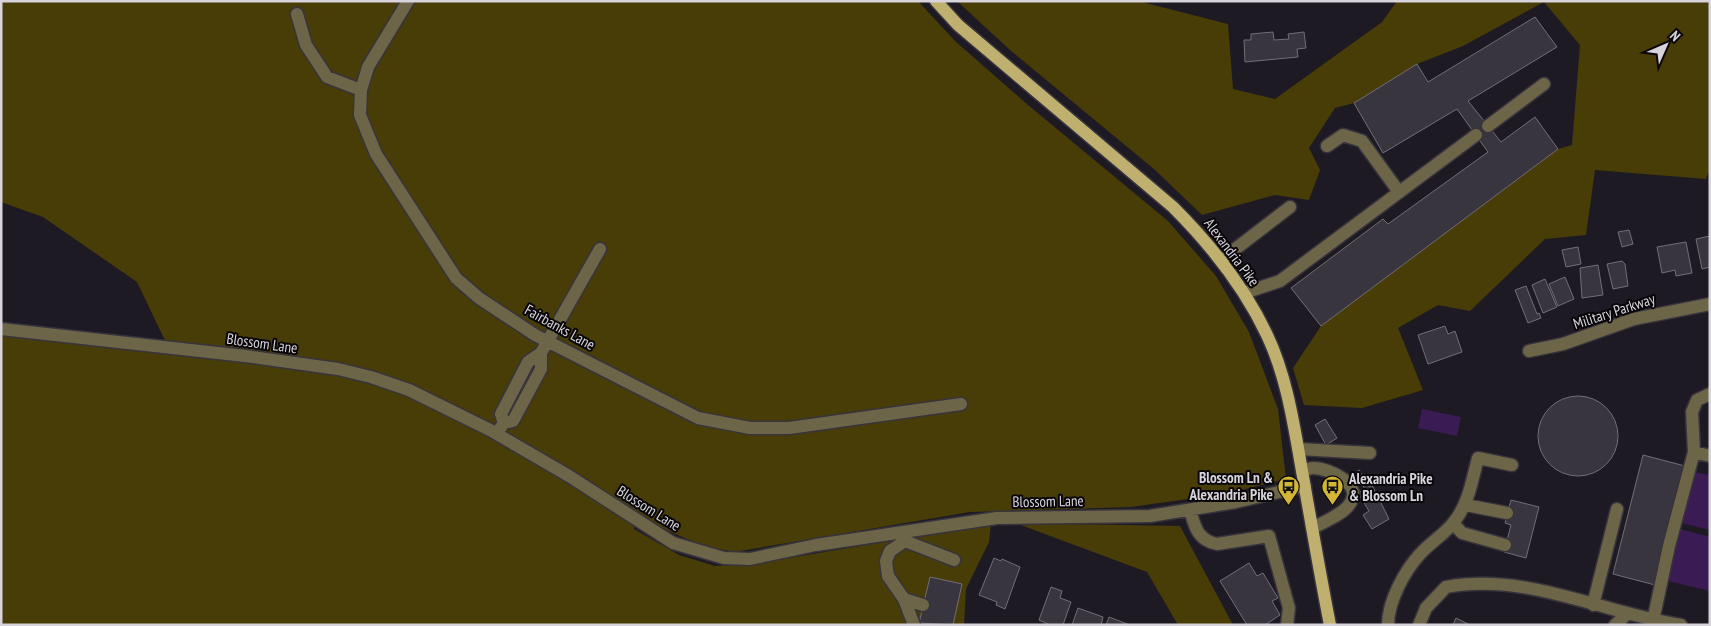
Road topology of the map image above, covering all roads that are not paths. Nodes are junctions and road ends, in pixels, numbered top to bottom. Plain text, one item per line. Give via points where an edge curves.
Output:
1 (408, 1) edge
2 (936, 1) edge
3 (297, 14) dead end
4 (1544, 84) dead end
5 (361, 90) junction
6 (1488, 126) dead end
7 (1476, 135) dead end
8 (1327, 146) dead end
9 (1399, 192) junction
10 (1290, 207) dead end
11 (600, 249) dead end
12 (1221, 260) junction
13 (1244, 293) junction
14 (1710, 304) edge
15 (1, 329) edge
16 (548, 341) junction
17 (1529, 350) dead end
18 (1710, 394) edge
19 (961, 404) dead end
20 (496, 434) junction
21 (1299, 449) junction
22 (1694, 452) junction
23 (1370, 453) dead end
24 (1710, 456) edge
25 (1512, 465) dead end
26 (1302, 471) junction
27 (1305, 486) junction
28 (1466, 505) junction
29 (1617, 508) dead end
30 (1190, 510) junction
31 (1507, 513) dead end
32 (1453, 523) junction
33 (1313, 528) junction
34 (904, 536) junction
35 (1506, 545) dead end
36 (954, 560) dead end
37 (904, 599) junction
38 (923, 605) dead end
39 (1593, 605) junction
40 (1635, 619) edge
41 (1653, 621) junction
42 (914, 625) edge
43 (1287, 625) edge
44 (1330, 625) edge
45 (1388, 625) edge
46 (1419, 625) edge
47 (1615, 625) edge
48 (1681, 625) edge

1 - 5 street, Fairbanks Lane via 368,67
2 - 12 main road, Alexandria Pike via 958,25 1173,206 1204,237
3 - 5 street via 306,45 327,77
4 - 6 street
5 - 16 street, Fairbanks Lane via 360,115 376,154 456,278 478,298
7 - 9 street
8 - 9 street via 1343,135 1362,141
9 - 13 street via 1280,281
10 - 12 street
11 - 16 street
12 - 13 main road, Alexandria Pike
13 - 21 main road, Alexandria Pike via 1268,336 1288,396
14 - 17 street, Military Parkway via 1634,319 1563,344
15 - 20 street, Blossom Lane via 338,369 409,390
16 - 19 street, Fairbanks Lane via 698,418 750,428 789,428
16 - 20 street via 541,353 541,369 512,421 504,423
18 - 22 street via 1697,400 1692,412
20 - 34 street, Blossom Lane via 655,533 704,554 750,558
21 - 23 street
21 - 26 main road, Alexandria Pike
22 - 24 street
22 - 41 street
25 - 28 street via 1478,458
26 - 27 main road, Alexandria Pike
26 - 33 street via 1314,468 1339,475 1353,491 1349,506
27 - 30 street, Blossom Lane
27 - 33 main road, Alexandria Pike
28 - 31 street
28 - 32 street
29 - 39 street
30 - 34 street, Blossom Lane via 1150,516 996,518
30 - 43 street via 1196,532 1209,542 1217,544 1269,536 1289,608
32 - 35 street via 1462,533
32 - 45 street via 1420,554 1404,575 1394,598
33 - 44 main road, Alexandria Pike
34 - 36 street
34 - 37 street via 890,551 886,561 888,576
37 - 38 street
37 - 42 street
39 - 40 street
39 - 46 street via 1560,594 1495,583 1466,584 1446,587 1426,608
40 - 41 street
40 - 47 street
41 - 48 street

